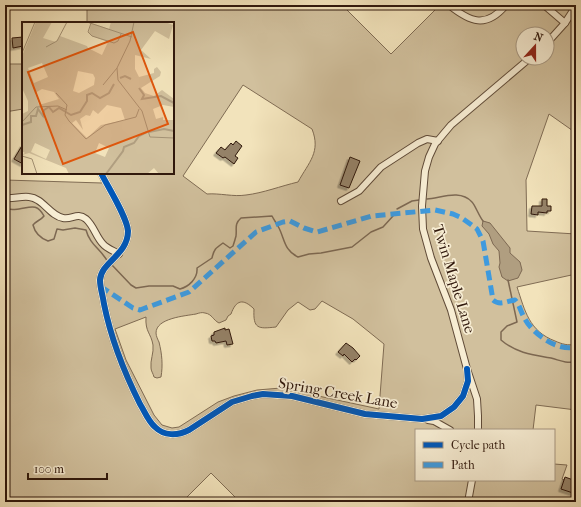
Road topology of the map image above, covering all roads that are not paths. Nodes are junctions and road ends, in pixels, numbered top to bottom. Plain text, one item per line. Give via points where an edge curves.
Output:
1 (449, 5) edge
2 (506, 5) edge
3 (544, 5) edge
4 (576, 6) edge
5 (565, 23) junction
6 (555, 34) edge
7 (521, 66) edge
8 (438, 141) junction
9 (102, 174) edge
10 (5, 198) edge
11 (341, 201) dead end
12 (119, 254) junction
13 (467, 369) junction
14 (422, 419) junction
15 (448, 429) edge
16 (478, 429) edge
17 (472, 481) edge
18 (468, 502) edge

1 - 2 street via 466,18 480,20 494,16
3 - 5 street
4 - 5 street
5 - 6 street
7 - 8 street, Twin Maple Lane via 451,125
8 - 11 street via 427,139 418,143 381,167 359,191
8 - 13 street, Twin Maple Lane via 425,171 423,229
9 - 12 street, Spring Creek Lane via 126,221 126,243
10 - 12 street via 30,197 56,216 67,218 78,215 87,220 104,245
12 - 14 street, Spring Creek Lane via 101,275 100,286 110,330 121,362 150,422 163,433 174,435 185,432 232,402 263,394 292,396 365,414
13 - 14 street, Spring Creek Lane via 468,381 459,402 441,416
13 - 16 street, Twin Maple Lane via 477,399
14 - 15 street, Spring Creek Lane via 434,421
17 - 18 street

